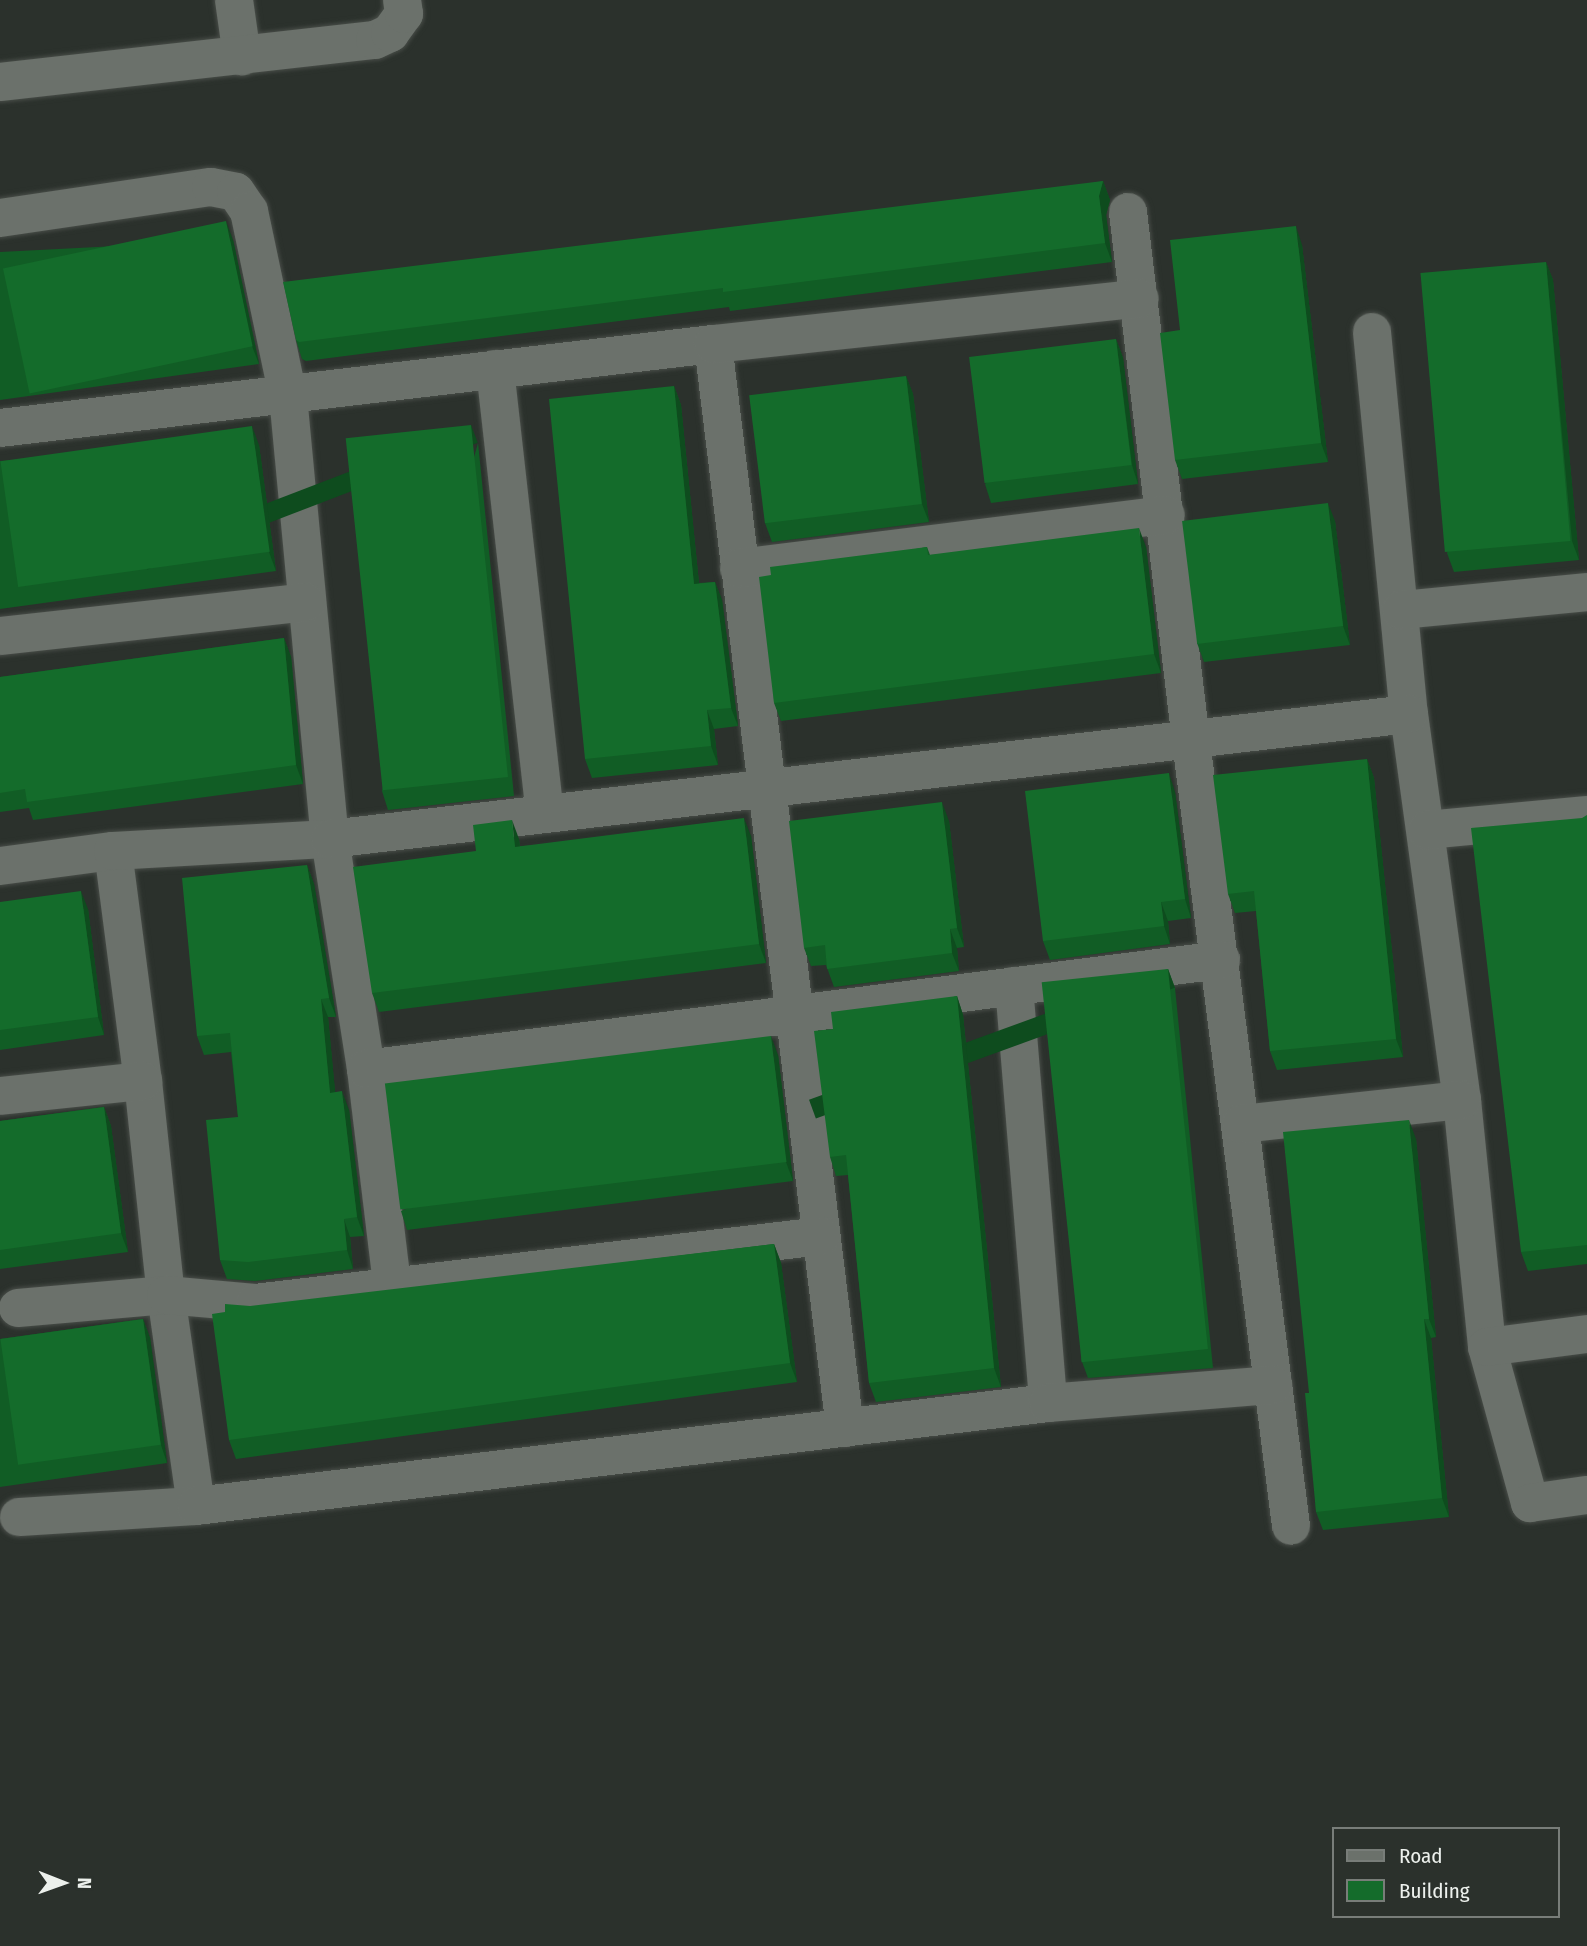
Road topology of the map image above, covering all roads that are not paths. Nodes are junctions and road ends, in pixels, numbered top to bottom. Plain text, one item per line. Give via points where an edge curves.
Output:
1 (234, 0) edge
2 (402, 0) edge
3 (242, 57) junction
4 (0, 82) edge
5 (1128, 212) dead end
6 (0, 218) edge
7 (1140, 298) junction
8 (1372, 332) dead end
9 (713, 344) junction
10 (495, 369) junction
11 (288, 396) junction
12 (0, 428) edge
13 (1166, 515) junction
14 (739, 568) junction
15 (1587, 592) edge
16 (306, 602) junction
17 (1401, 610) junction
18 (0, 636) edge
19 (1409, 714) junction
20 (1191, 741) junction
21 (767, 789) junction
22 (545, 812) junction
23 (1587, 815) edge
24 (1427, 830) junction
25 (330, 839) junction
26 (113, 850) junction
27 (0, 866) edge
28 (1221, 960) junction
29 (1014, 986) junction
30 (793, 1013) junction
31 (366, 1069) junction
32 (143, 1081) junction
33 (0, 1096) edge
34 (1462, 1100) junction
35 (1241, 1125) junction
36 (821, 1236) junction
37 (392, 1284) junction
38 (166, 1295) junction
39 (18, 1308) dead end
40 (1587, 1334) edge
41 (1487, 1347) junction
42 (1273, 1385) junction
43 (1048, 1403) junction
44 (845, 1428) junction
45 (1587, 1495) edge
46 (196, 1506) junction
47 (19, 1517) dead end
48 (1291, 1526) dead end

1 - 3 street
2 - 3 street via 404,14 390,33 375,40
3 - 4 street
5 - 7 street
6 - 11 street via 211,187 236,192 249,211
7 - 9 street
7 - 13 street
8 - 17 street
9 - 10 street
9 - 14 street
10 - 11 street
10 - 22 street
11 - 12 street
11 - 16 street
13 - 14 street
13 - 20 street
14 - 21 street
15 - 17 street
16 - 18 street
16 - 25 street
17 - 19 street
19 - 20 street
19 - 24 street
20 - 21 street
20 - 28 street
21 - 22 street
21 - 30 street
22 - 25 street
23 - 24 street
24 - 34 street
25 - 26 street
25 - 31 street
26 - 27 street
26 - 32 street
28 - 29 street
28 - 35 street
29 - 30 street
29 - 43 street
30 - 31 street
30 - 36 street
31 - 37 street
32 - 33 street
32 - 38 street
34 - 35 street
34 - 41 street
35 - 42 street
36 - 37 street
36 - 44 street
37 - 38 street via 256,1303
38 - 39 street
38 - 46 street
40 - 41 street
41 - 45 street via 1531,1503
42 - 43 street
42 - 48 street
43 - 44 street
44 - 46 street
46 - 47 street

